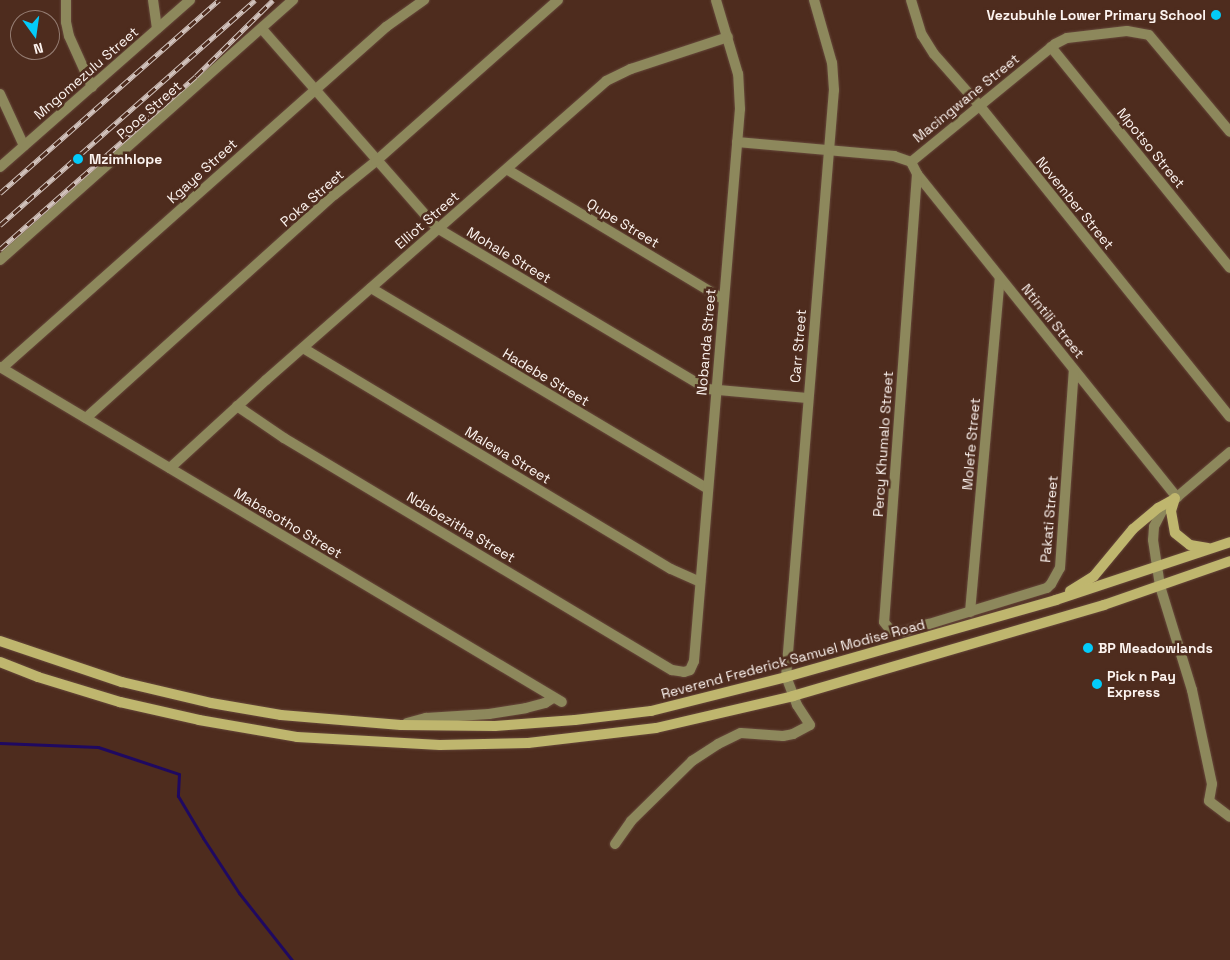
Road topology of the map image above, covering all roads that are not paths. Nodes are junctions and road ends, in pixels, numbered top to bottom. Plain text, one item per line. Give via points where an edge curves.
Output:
1 (66, 0) edge
2 (153, 0) edge
3 (190, 0) edge
4 (293, 0) edge
5 (424, 0) edge
6 (558, 0) edge
7 (716, 0) edge
8 (814, 0) edge
9 (911, 0) edge
10 (157, 29) junction
11 (262, 29) junction
12 (728, 37) junction
13 (1050, 46) junction
14 (92, 87) junction
15 (316, 89) junction
16 (0, 94) edge
17 (979, 105) junction
18 (1230, 132) edge
19 (736, 142) junction
20 (24, 146) junction
21 (829, 149) junction
22 (376, 161) junction
23 (911, 162) junction
24 (0, 167) edge
25 (508, 170) junction
26 (918, 174) junction
27 (437, 228) junction
28 (0, 260) edge
29 (1230, 268) edge
30 (1000, 278) junction
31 (371, 288) junction
32 (724, 299) junction
33 (303, 348) junction
34 (1, 367) edge
35 (1074, 369) junction
36 (716, 391) junction
37 (808, 398) junction
38 (237, 406) junction
39 (1230, 417) edge
40 (86, 418) junction
41 (1230, 452) edge
42 (170, 468) junction
43 (708, 490) junction
44 (1175, 498) junction
45 (1230, 542) edge
46 (1210, 549) junction
47 (1230, 561) edge
48 (1156, 567) junction
49 (700, 582) junction
50 (1160, 586) junction
51 (1056, 600) junction
52 (970, 612) junction
53 (0, 641) edge
54 (0, 662) edge
55 (672, 670) joint
56 (786, 678) junction
57 (793, 696) junction
58 (401, 725) junction
59 (1230, 817) edge
60 (615, 844) dead end

1 - 14 street via 69,36
2 - 10 street
3 - 10 street, Mngomezulu Street
4 - 11 street, Pooe Street
5 - 15 street, Kgaye Street via 396,18
6 - 22 street, Poka Street
7 - 12 street, Nobanda Street
8 - 21 street, Carr Street via 833,73
9 - 17 street, November Street via 927,44
10 - 14 street, Mngomezulu Street
11 - 15 street, Mohale Street
11 - 28 street, Pooe Street
12 - 19 street, Nobanda Street via 740,93
12 - 25 street, Elliot Street via 631,69 606,81
13 - 17 street, Macingwane Street
13 - 18 street, Macingwane Street via 1067,38 1100,34 1127,31 1149,35
13 - 29 street, Mpotso Street
14 - 20 street, Mngomezulu Street
15 - 22 street, Mohale Street
15 - 34 street, Kgaye Street
16 - 20 street
17 - 23 street, Macingwane Street
17 - 39 street, November Street
19 - 21 street, Macingwane Street
19 - 32 street, Nobanda Street
20 - 24 street, Mngomezulu Street
21 - 23 street, Macingwane Street via 894,156
21 - 37 street, Carr Street
22 - 27 street, Mohale Street
22 - 40 street, Poka Street
23 - 26 street, Ntintili Street
25 - 27 street, Elliot Street
25 - 32 street, Qupe Street
26 - 30 street, Ntintili Street
26 - 52 street, Percy Khumalo Street via 884,622 891,631 902,632
27 - 31 street, Elliot Street
27 - 36 street, Mohale Street via 696,384
30 - 35 street, Ntintili Street
30 - 52 street, Molefe Street
31 - 33 street, Elliot Street
31 - 43 street, Hadebe Street
32 - 36 street, Nobanda Street
33 - 38 street, Elliot Street
33 - 49 street, Malewa Street via 670,569
34 - 40 street, Mabasotho Street
35 - 44 street, Ntintili Street
35 - 52 street, Pakati Street via 1058,574 1047,588
36 - 37 street, Mohale Street
36 - 43 street, Nobanda Street
37 - 56 street, Carr Street
38 - 42 street, Elliot Street
38 - 55 street, Ndabezitha Street via 284,438
40 - 42 street, Mabasotho Street
41 - 44 street
42 - 58 street, Mabasotho Street via 557,700 489,714 426,718
43 - 49 street, Nobanda Street
44 - 46 main road via 1171,512 1175,533 1190,545
44 - 48 street via 1158,516 1154,527
44 - 51 main road via 1132,530 1094,576
45 - 46 main road, Reverend Frederick Samuel Modise Road
46 - 48 main road, Reverend Frederick Samuel Modise Road
47 - 50 main road
48 - 50 street
48 - 51 main road, Reverend Frederick Samuel Modise Road
49 - 55 street, Nobanda Street via 693,665 684,672
50 - 57 main road
50 - 59 street via 1192,690 1212,784 1209,800
51 - 56 main road, Reverend Frederick Samuel Modise Road
53 - 58 main road, Reverend Frederick Samuel Modise Road via 122,682 211,703 328,720
54 - 57 main road via 108,698 199,720 297,736 381,743 518,743 609,735 709,717
56 - 57 street, Carr Street
56 - 58 main road, Reverend Frederick Samuel Modise Road via 620,715 495,726
57 - 60 street, Carr Street via 810,725 783,736 741,733 718,744 692,761 631,821

